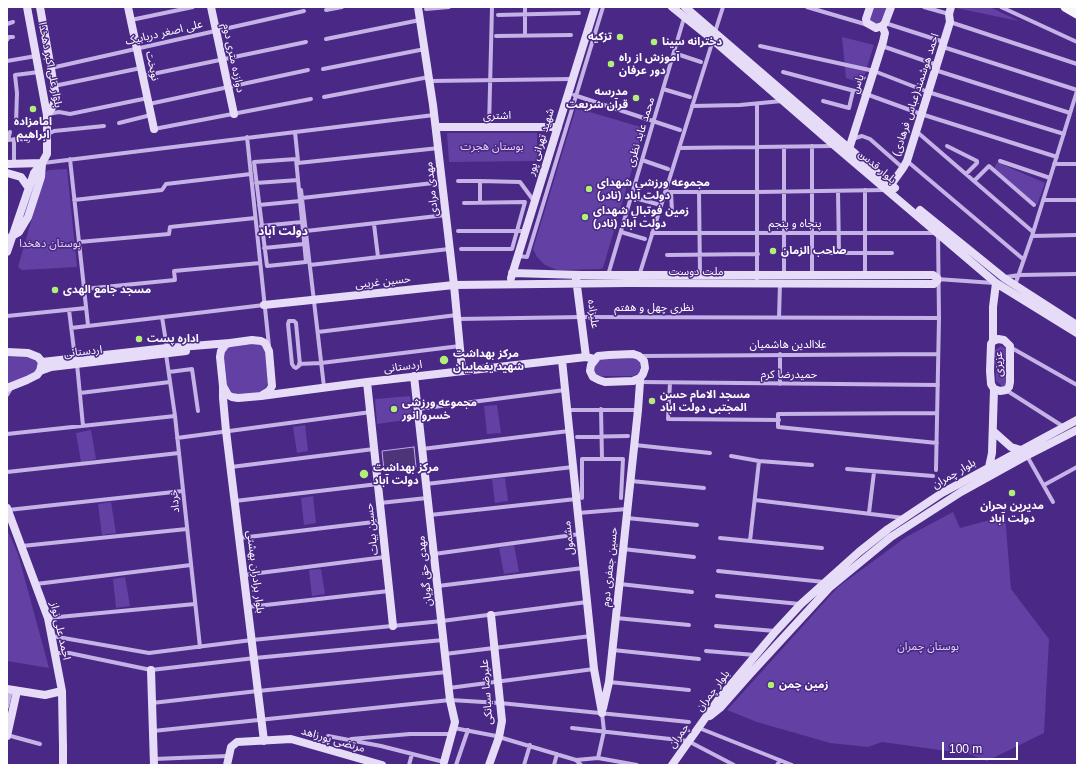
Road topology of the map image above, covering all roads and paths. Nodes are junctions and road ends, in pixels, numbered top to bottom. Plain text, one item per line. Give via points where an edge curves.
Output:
1 (27, 7) edge
2 (40, 7) edge
3 (128, 7) edge
4 (193, 7) edge
5 (211, 7) edge
6 (342, 7) edge
7 (418, 7) edge
8 (449, 7) edge
9 (492, 7) edge
10 (525, 7) edge
11 (595, 7) edge
12 (603, 7) edge
13 (672, 7) edge
14 (685, 7) edge
15 (722, 7) edge
16 (807, 7) edge
17 (870, 7) edge
18 (891, 7) edge
19 (924, 7) edge
20 (1001, 7) edge
21 (1065, 7) edge
22 (426, 9) dead end
23 (326, 10) dead end
24 (304, 11) dead end
25 (579, 13) dead end
26 (498, 14) dead end
27 (525, 14) junction
28 (950, 14) edge
29 (1077, 14) edge
30 (684, 18) junction
31 (420, 20) junction
32 (131, 21) junction
33 (13, 22) dead end
34 (7, 24) edge
35 (883, 25) junction
36 (871, 26) junction
37 (216, 31) junction
38 (525, 35) junction
39 (571, 35) dead end
40 (496, 36) dead end
41 (714, 36) junction
42 (13, 37) dead end
43 (326, 39) dead end
44 (7, 40) edge
45 (306, 42) dead end
46 (1077, 42) edge
47 (943, 44) junction
48 (760, 46) dead end
49 (882, 46) junction
50 (137, 49) junction
51 (425, 49) junction
52 (674, 53) junction
53 (36, 56) junction
54 (222, 60) junction
55 (7, 61) edge
56 (701, 62) dead end
57 (1077, 64) edge
58 (936, 67) junction
59 (51, 68) junction
60 (323, 69) dead end
61 (308, 70) dead end
62 (874, 71) junction
63 (39, 72) junction
64 (142, 72) junction
65 (783, 72) dead end
66 (429, 79) junction
67 (572, 79) junction
68 (490, 80) junction
69 (54, 86) junction
70 (228, 86) junction
71 (663, 89) junction
72 (772, 90) junction
73 (1077, 90) edge
74 (853, 91) junction
75 (928, 92) junction
76 (568, 93) junction
77 (866, 94) junction
78 (576, 96) junction
79 (324, 97) dead end
80 (690, 97) dead end
81 (311, 99) dead end
82 (148, 101) junction
83 (784, 101) junction
84 (823, 101) dead end
85 (772, 103) junction
86 (757, 104) junction
87 (692, 106) junction
88 (1070, 113) junction
89 (234, 114) junction
90 (921, 114) junction
91 (47, 115) junction
92 (151, 115) junction
93 (434, 115) junction
94 (654, 122) junction
95 (39, 123) dead end
96 (119, 123) dead end
97 (104, 126) dead end
98 (436, 127) junction
99 (490, 127) junction
100 (558, 127) junction
101 (154, 129) joint
102 (680, 130) dead end
103 (916, 130) junction
104 (10, 132) dead end
105 (295, 132) junction
106 (48, 134) junction
107 (1064, 134) junction
108 (247, 137) junction
109 (14, 139) junction
110 (8, 140) edge
111 (852, 140) junction
112 (28, 141) dead end
113 (812, 146) junction
114 (835, 146) junction
115 (947, 146) dead end
116 (756, 147) junction
117 (784, 147) junction
118 (438, 148) junction
119 (679, 148) junction
120 (849, 149) junction
121 (1057, 157) junction
122 (70, 159) junction
123 (642, 160) junction
124 (1000, 160) dead end
125 (42, 163) junction
126 (298, 163) junction
127 (11, 164) edge
128 (1054, 164) junction
129 (1077, 164) edge
130 (905, 165) junction
131 (668, 169) dead end
132 (7, 173) edge
133 (251, 174) junction
134 (966, 174) junction
135 (1050, 178) junction
136 (298, 180) junction
137 (458, 181) dead end
138 (480, 181) junction
139 (974, 181) junction
140 (442, 182) junction
141 (256, 183) junction
142 (28, 187) junction
143 (889, 188) junction
144 (865, 190) junction
145 (811, 191) junction
146 (838, 191) junction
147 (665, 192) junction
148 (672, 192) junction
149 (699, 192) junction
150 (757, 192) junction
151 (785, 192) junction
152 (631, 197) junction
153 (74, 200) junction
154 (301, 200) junction
155 (1043, 200) junction
156 (1077, 200) edge
157 (464, 202) dead end
158 (480, 202) junction
159 (534, 202) junction
160 (657, 204) dead end
161 (259, 205) junction
162 (1034, 205) dead end
163 (672, 211) dead end
164 (446, 216) junction
165 (257, 220) junction
166 (302, 222) junction
167 (374, 224) junction
168 (261, 226) junction
169 (458, 231) dead end
170 (516, 231) junction
171 (526, 231) junction
172 (306, 232) junction
173 (621, 232) junction
174 (652, 233) junction
175 (699, 233) junction
176 (757, 233) junction
177 (784, 233) junction
178 (812, 233) junction
179 (838, 233) junction
180 (864, 233) junction
181 (938, 233) junction
182 (1033, 234) junction
183 (1077, 235) edge
184 (12, 236) junction
185 (645, 240) dead end
186 (79, 242) junction
187 (304, 244) junction
188 (264, 248) junction
189 (449, 249) junction
190 (461, 249) dead end
191 (7, 252) edge
192 (784, 253) junction
193 (812, 253) junction
194 (839, 253) junction
195 (865, 253) junction
196 (892, 253) dead end
197 (700, 254) junction
198 (758, 254) junction
199 (667, 255) dead end
200 (518, 256) junction
201 (378, 257) junction
202 (1023, 259) junction
203 (260, 263) junction
204 (310, 265) junction
205 (512, 273) junction
206 (1077, 274) edge
207 (608, 275) junction
208 (700, 275) junction
209 (784, 275) junction
210 (812, 275) junction
211 (1019, 275) junction
212 (865, 276) junction
213 (1004, 278) junction
214 (577, 279) junction
215 (638, 279) junction
216 (757, 279) junction
217 (937, 279) junction
218 (780, 283) junction
219 (996, 283) junction
220 (510, 284) junction
221 (454, 285) junction
222 (1015, 286) junction
223 (84, 289) junction
224 (314, 300) junction
225 (264, 305) junction
226 (86, 308) junction
227 (69, 310) junction
228 (7, 316) edge
229 (162, 317) junction
230 (457, 317) junction
231 (582, 317) junction
232 (779, 318) junction
233 (939, 318) junction
234 (1077, 325) edge
235 (88, 326) junction
236 (71, 328) junction
237 (318, 332) junction
238 (1077, 333) edge
239 (993, 341) junction
240 (230, 343) junction
241 (460, 346) junction
242 (1010, 346) junction
243 (166, 351) junction
244 (269, 351) junction
245 (7, 352) edge
246 (780, 354) junction
247 (938, 354) junction
248 (639, 356) junction
249 (220, 357) junction
250 (590, 358) junction
251 (562, 360) junction
252 (76, 361) junction
253 (42, 362) junction
254 (321, 363) junction
255 (299, 364) junction
256 (462, 370) junction
257 (40, 371) junction
258 (169, 372) junction
259 (414, 376) junction
260 (640, 380) junction
261 (272, 381) junction
262 (170, 382) junction
263 (368, 382) junction
264 (670, 383) junction
265 (780, 384) junction
266 (938, 385) junction
267 (1077, 385) edge
268 (223, 386) junction
269 (10, 387) edge
270 (324, 387) junction
271 (994, 389) junction
272 (565, 390) junction
273 (1006, 390) junction
274 (293, 391) junction
275 (80, 393) junction
276 (7, 395) edge
277 (231, 396) junction
278 (261, 396) junction
279 (224, 406) junction
280 (418, 409) junction
281 (601, 409) junction
282 (567, 410) junction
283 (638, 410) junction
284 (198, 411) dead end
285 (371, 412) junction
286 (937, 413) junction
287 (175, 416) junction
288 (778, 420) junction
289 (1077, 420) edge
290 (83, 426) junction
291 (1064, 427) junction
292 (1077, 430) edge
293 (226, 431) junction
294 (569, 431) junction
295 (992, 431) junction
296 (7, 434) edge
297 (602, 436) junction
298 (628, 436) dead end
299 (177, 438) junction
300 (577, 438) dead end
301 (937, 443) junction
302 (634, 444) junction
303 (374, 449) junction
304 (422, 449) junction
305 (179, 453) junction
306 (1024, 453) junction
307 (710, 454) dead end
308 (731, 456) dead end
309 (602, 459) junction
310 (759, 461) junction
311 (812, 465) dead end
312 (231, 467) junction
313 (573, 467) junction
314 (989, 467) junction
315 (1077, 467) edge
316 (847, 469) dead end
317 (936, 470) dead end
318 (7, 472) edge
319 (874, 472) junction
320 (933, 476) dead end
321 (630, 481) junction
322 (378, 484) junction
323 (426, 484) junction
324 (1044, 485) junction
325 (704, 488) dead end
326 (183, 491) junction
327 (428, 498) junction
328 (579, 498) junction
329 (622, 498) dead end
330 (755, 500) junction
331 (235, 501) junction
332 (1053, 502) dead end
333 (380, 503) junction
334 (7, 509) edge
335 (627, 509) junction
336 (578, 513) junction
337 (869, 513) junction
338 (430, 515) junction
339 (626, 518) junction
340 (905, 518) junction
341 (382, 521) junction
342 (697, 524) dead end
343 (187, 529) junction
344 (580, 534) junction
345 (240, 538) junction
346 (720, 538) dead end
347 (750, 541) junction
348 (22, 546) junction
349 (822, 548) dead end
350 (623, 549) junction
351 (434, 554) junction
352 (386, 557) junction
353 (694, 557) dead end
354 (191, 565) junction
355 (584, 568) junction
356 (718, 571) dead end
357 (244, 575) junction
358 (825, 582) junction
359 (36, 584) junction
360 (620, 584) junction
361 (438, 586) junction
362 (390, 591) junction
363 (692, 592) dead end
364 (717, 596) dead end
365 (587, 602) junction
366 (195, 604) junction
367 (801, 604) junction
368 (248, 607) junction
369 (491, 615) junction
370 (48, 618) junction
371 (616, 618) junction
372 (442, 621) junction
373 (689, 625) dead end
374 (393, 626) junction
375 (716, 626) dead end
376 (776, 631) junction
377 (51, 636) junction
378 (591, 636) junction
379 (252, 640) junction
380 (444, 640) junction
381 (200, 647) junction
382 (494, 648) junction
383 (612, 650) junction
384 (706, 651) dead end
385 (55, 653) junction
386 (445, 654) junction
387 (755, 656) junction
388 (254, 658) junction
389 (699, 659) dead end
390 (594, 669) junction
391 (151, 670) junction
392 (447, 672) junction
393 (497, 681) junction
394 (609, 682) junction
395 (449, 688) junction
396 (12, 690) edge
397 (689, 690) dead end
398 (62, 691) junction
399 (258, 691) junction
400 (450, 700) junction
401 (152, 703) junction
402 (500, 703) junction
403 (7, 707) edge
404 (602, 713) junction
405 (262, 720) junction
406 (704, 721) junction
407 (688, 722) dead end
408 (572, 728) dead end
409 (698, 728) junction
410 (468, 730) junction
411 (153, 731) junction
412 (453, 731) junction
413 (604, 731) junction
414 (7, 736) edge
415 (328, 736) dead end
416 (497, 736) junction
417 (346, 739) junction
418 (264, 740) junction
419 (688, 741) junction
420 (40, 744) dead end
421 (530, 745) junction
422 (412, 754) junction
423 (558, 754) junction
424 (228, 756) junction
425 (598, 758) junction
426 (576, 760) junction
427 (780, 760) junction
428 (154, 762) edge
429 (444, 762) joint
430 (377, 764) edge
431 (673, 764) edge
432 (63, 765) edge
433 (227, 765) edge
434 (409, 765) edge
435 (456, 765) edge
436 (488, 765) edge
437 (524, 765) edge
438 (554, 765) edge
439 (581, 765) edge
440 (637, 765) edge
441 (734, 765) edge
442 (777, 765) edge
443 (792, 765) edge

1 - 53 street, بلوار علی اکبر دهخدا
2 - 59 street, بلوار علی اکبر دهخدا
3 - 32 street, نوبخت
4 - 32 street
5 - 37 street, دوازده متری دوم
6 - 23 street
7 - 31 street, مهدی مرادی
8 - 22 street
9 - 68 street
10 - 27 street
11 - 67 street, شهید تهرانی پور
12 - 78 street
13 - 30 street, بلوار قدس
14 - 41 street, بلوار قدس
15 - 41 street
16 - 36 street
17 - 36 street via 866,19
18 - 35 street
19 - 28 street
20 - 46 street
21 - 29 main road
24 - 37 street, علی اصغر دریابیک
25 - 27 street
26 - 27 street
27 - 38 street
28 - 47 street, احمد هوشمند(عباس فرهادی)
28 - 57 street
30 - 41 street, بلوار قدس
30 - 52 street, محمد عابد نظری
31 - 43 street
31 - 51 street, مهدی مرادی
32 - 50 street, نوبخت
33 - 34 street
35 - 36 street via 876,28
35 - 47 street
35 - 49 street, یاس via 885,33
37 - 50 street, علی اصغر دریابیک
37 - 54 street, دوازده متری دوم
38 - 39 street
38 - 40 street
41 - 72 street, بلوار قدس
41 - 87 street
41 - 120 street, بلوار قدس
42 - 44 street via 8,37
45 - 54 street
47 - 58 street, احمد هوشمند(عباس فرهادی)
47 - 73 street
48 - 62 street
49 - 58 street
49 - 62 street, یاس
50 - 59 street, علی اصغر دریابیک
50 - 64 street, نوبخت
51 - 60 street
51 - 66 street, مهدی مرادی
52 - 56 street
52 - 71 street, محمد عابد نظری
53 - 55 street
53 - 63 street, بلوار علی اکبر دهخدا
54 - 64 street
54 - 70 street, دوازده متری دوم
58 - 75 street, احمد هوشمند(عباس فرهادی)
58 - 88 street
59 - 69 street, بلوار علی اکبر دهخدا
61 - 70 street
62 - 75 street
62 - 77 street, یاس
63 - 91 street, بلوار علی اکبر دهخدا
63 - 95 street via 15,75 16,124
64 - 69 street
64 - 82 street, نوبخت
65 - 74 street
66 - 68 street
66 - 79 street
66 - 93 street, مهدی مرادی
67 - 68 street
67 - 76 street, شهید تهرانی پور
68 - 99 street
69 - 91 street, بلوار علی اکبر دهخدا via 56,97
70 - 82 street
70 - 89 street, دوازده متری دوم
71 - 80 street
71 - 94 street, محمد عابد نظری
72 - 83 street, بلوار قدس
72 - 85 street
73 - 88 street
74 - 77 street
74 - 84 street via 849,108
75 - 90 street, احمد هوشمند(عباس فرهادی)
75 - 107 street
76 - 78 street
76 - 100 street, شهید تهرانی پور
77 - 90 street
77 - 111 street, یاس
78 - 94 street
78 - 200 street via 527,257
81 - 89 street
82 - 91 street via 70,114 59,112
82 - 92 street, نوبخت
83 - 85 street
83 - 114 street, بلوار قدس
85 - 86 street
86 - 87 street
86 - 116 street
87 - 119 street
88 - 107 street
89 - 101 street
90 - 103 street, احمد هوشمند(عباس فرهادی)
90 - 121 street
91 - 106 street
92 - 96 street
92 - 101 street, نوبخت
93 - 98 street, مهدی مرادی
93 - 105 street
94 - 102 street
94 - 123 street, محمد عابد نظری
97 - 106 street via 54,131
98 - 99 street, اشتری
98 - 118 street, مهدی مرادی
99 - 100 street, اشتری
100 - 159 street, شهید تهرانی پور
103 - 130 street, احمد هوشمند(عباس فرهادی)
103 - 134 street
104 - 110 street
105 - 108 street
105 - 126 street
106 - 125 street via 47,154
107 - 121 street
108 - 122 street
108 - 133 street
109 - 110 street
109 - 112 street
109 - 127 street
111 - 120 street, یاس
111 - 130 street via 862,136 870,139
113 - 114 street
113 - 117 street
113 - 145 street
114 - 143 street, بلوار قدس
115 - 134 street via 977,162
116 - 117 street
116 - 119 street
116 - 150 street
117 - 151 street
118 - 126 street
118 - 140 street, مهدی مرادی
119 - 147 street
120 - 143 street, بلوار قدس
121 - 128 street
122 - 125 street
122 - 153 street
123 - 131 street
123 - 152 street, محمد عابد نظری
124 - 135 street
125 - 127 street
125 - 142 street
125 - 184 street via 41,177 28,217 19,232
126 - 154 street
128 - 129 street
128 - 135 street
130 - 143 street, احمد هوشمند(عباس فرهادی)
130 - 202 street
132 - 142 street via 21,177
133 - 153 street via 166,184 162,190
133 - 165 street
134 - 139 street
135 - 155 street
136 - 141 street
136 - 141 street via 296,159 254,162
136 - 154 street
137 - 138 street
138 - 158 street
138 - 159 street via 520,182
139 - 162 street via 988,166
139 - 182 street
140 - 154 street
140 - 164 street, مهدی مرادی
141 - 161 street
142 - 184 street
143 - 144 street
143 - 181 street, بلوار قدس
143 - 213 street, بلوار قدس
144 - 146 street
144 - 180 street
145 - 146 street
145 - 151 street
145 - 178 street
146 - 179 street
147 - 148 street
147 - 174 street
148 - 149 street
148 - 163 street
149 - 150 street
149 - 175 street
150 - 151 street
150 - 176 street
151 - 177 street
152 - 160 street
152 - 173 street, محمد عابد نظری
153 - 186 street
154 - 161 street
154 - 166 street
154 - 172 street
155 - 156 street
155 - 182 street
157 - 158 street
158 - 170 street via 525,202
159 - 171 street, شهید تهرانی پور
161 - 165 street
164 - 167 street
164 - 189 street, مهدی مرادی
165 - 168 street
165 - 186 street via 170,226 169,234
165 - 203 street
166 - 168 street
166 - 187 street
167 - 172 street
167 - 201 street
168 - 188 street
169 - 170 street
170 - 171 street
170 - 190 street via 512,249
171 - 200 street, شهید تهرانی پور
172 - 204 street
173 - 185 street
173 - 207 street, محمد عابد نظری
174 - 175 street, پنجاه و پنجم
174 - 215 street
175 - 176 street, پنجاه و پنجم
175 - 197 street
176 - 177 street, پنجاه و پنجم
176 - 198 street
177 - 178 street, پنجاه و پنجم
177 - 192 street
178 - 179 street, پنجاه و پنجم
178 - 193 street
179 - 180 street, پنجاه و پنجم
179 - 194 street
180 - 181 street, پنجاه و پنجم
180 - 195 street
181 - 217 street
181 - 219 street, بلوار قدس
182 - 183 street
182 - 202 street
184 - 191 street
186 - 223 street
187 - 188 street
187 - 188 street via 306,262 267,266
189 - 201 street
189 - 221 street, مهدی مرادی
192 - 193 street
192 - 209 street
193 - 194 street
193 - 210 street
194 - 195 street
195 - 196 street
195 - 212 street
197 - 198 street
197 - 199 street
197 - 208 street
198 - 216 street
200 - 205 street, شهید تهرانی پور
201 - 204 street
202 - 211 street
203 - 223 street via 174,271 175,280
203 - 225 street
204 - 224 street
205 - 214 street, ملت دوست
205 - 220 street, شهید تهرانی پور
206 - 211 street
207 - 214 street, ملت دوست
207 - 215 street, ملت دوست
208 - 215 street, ملت دوست
208 - 216 street, ملت دوست
209 - 210 street, ملت دوست
209 - 216 street, ملت دوست
210 - 212 street, ملت دوست
211 - 213 street
211 - 222 street
212 - 217 street, ملت دوست via 933,275
213 - 219 street
213 - 222 street, بلوار قدس
214 - 215 street, ملت دوست
214 - 220 street, ملت دوست
214 - 231 street, علیزاده
215 - 216 street, ملت دوست
216 - 218 street, ملت دوست
217 - 218 street, ملت دوست via 934,284
217 - 219 street
217 - 233 street
218 - 232 street
219 - 238 street, بلوار قدس
219 - 239 street
220 - 221 street, ملت دوست
221 - 224 street, حسین غریبی
221 - 230 street, مهدی مرادی
222 - 234 street, بلوار قدس
223 - 226 street
224 - 225 street, حسین غریبی
224 - 237 street
225 - 229 street
225 - 244 street
226 - 227 street
226 - 235 street
227 - 228 street
227 - 236 street
229 - 235 street
229 - 243 street, خرداد
230 - 231 street, نظری چهل و هفتم
230 - 237 street, نظری چهل و هفتم
230 - 241 street, مهدی مرادی
231 - 232 street, نظری چهل و هفتم
231 - 250 street, علیزاده
232 - 233 street, نظری چهل و هفتم
233 - 247 street
235 - 236 street
236 - 252 street
237 - 254 street
239 - 242 street, عزیزی via 1004,340
239 - 271 street, عزیزی via 990,371
240 - 243 street, اردستانی
240 - 244 street via 257,340 265,344
240 - 249 street via 223,348
241 - 254 street
241 - 256 street, مهدی مرادی
242 - 267 street
242 - 273 street, عزیزی via 1010,382
243 - 249 street, اردستانی via 212,349
243 - 252 street, اردستانی
243 - 258 street, خرداد
244 - 261 street
245 - 253 street via 28,353 38,357
246 - 247 street, علاالدین هاشمیان
246 - 248 street, علاالدین هاشمیان
246 - 265 street
247 - 266 street
248 - 250 street, اردستانی via 609,354
248 - 260 street, حسین جعفری دوم via 644,361 645,368
249 - 268 street
250 - 251 street, اردستانی
250 - 260 street, علیزاده via 590,371 593,377 599,380
251 - 256 street, اردستانی
251 - 272 street, مشمول
252 - 253 street, اردستانی
252 - 257 street, اردستانی
252 - 275 street
253 - 257 street
254 - 255 street
254 - 270 street
255 - 255 street via 296,323 289,321 292,364 296,368
256 - 259 street, اردستانی
257 - 269 street, اردستانی via 32,378
258 - 262 street, خرداد
258 - 284 street via 192,369
259 - 263 street, اردستانی
259 - 280 street, مهدی حق گویان
260 - 264 street, حمیدرضا کرم
260 - 283 street, حسین جعفری دوم
261 - 274 street via 281,388
261 - 278 street via 269,391
262 - 275 street
262 - 287 street, خرداد
263 - 270 street, اردستانی
263 - 285 street, حسین بیات
264 - 265 street, حمیدرضا کرم
264 - 288 street via 668,419
265 - 266 street, حمیدرضا کرم
266 - 286 street
268 - 277 street
268 - 279 street, بلوار برادران بهشتی
269 - 276 street
270 - 274 street, اردستانی
271 - 273 street, عزیزی
271 - 295 street
272 - 280 street
272 - 282 street, مشمول
273 - 291 street
274 - 278 street, اردستانی
275 - 290 street
277 - 278 street
277 - 279 street
279 - 293 street, بلوار برادران بهشتی
280 - 304 street, مهدی حق گویان
281 - 282 street
281 - 283 street
281 - 297 street
282 - 294 street, مشمول
283 - 302 street, حسین جعفری دوم
285 - 293 street
285 - 303 street, حسین بیات
286 - 288 street via 778,414
286 - 301 street
287 - 290 street
287 - 299 street, خرداد
288 - 301 street via 778,427
289 - 291 street, بلوار چمران
290 - 296 street
291 - 306 street, بلوار چمران
292 - 306 street, بلوار چمران
293 - 299 street
293 - 312 street, بلوار برادران بهشتی
294 - 304 street
294 - 313 street, مشمول
295 - 306 street via 1011,447
295 - 314 street
297 - 298 street
297 - 300 street
297 - 309 street
299 - 305 street, خرداد
301 - 317 street
302 - 307 street
302 - 321 street, حسین جعفری دوم
303 - 312 street
303 - 322 street, حسین بیات
304 - 323 street, مهدی حق گویان
305 - 318 street
305 - 326 street, خرداد
306 - 314 street, بلوار چمران
306 - 324 street
306 - 406 street, بلوار چمران via 891,537 856,565 812,606 720,708
308 - 310 street
309 - 328 street via 582,459
309 - 329 street via 623,459
310 - 311 street
310 - 330 street
312 - 331 street, بلوار برادران بهشتی
313 - 323 street
313 - 328 street, مشمول
314 - 340 street, بلوار چمران via 942,493
315 - 324 street
316 - 319 street
319 - 320 street
319 - 337 street
321 - 325 street
321 - 335 street, حسین جعفری دوم
322 - 331 street
322 - 333 street, حسین بیات
323 - 327 street, مهدی حق گویان
324 - 332 street
326 - 334 street
326 - 343 street, خرداد
327 - 333 street
327 - 338 street, مهدی حق گویان
328 - 336 street, مشمول
328 - 338 street
330 - 337 street
330 - 347 street
331 - 345 street, بلوار برادران بهشتی
333 - 341 street, حسین بیات
334 - 348 street, احمد علی نواز
335 - 336 street
335 - 339 street, حسین جعفری دوم
336 - 344 street, مشمول
337 - 340 street
338 - 351 street, مهدی حق گویان
339 - 342 street
339 - 350 street, حسین جعفری دوم
340 - 358 street, بلوار چمران via 859,552
341 - 345 street
341 - 352 street, حسین بیات
343 - 348 street
343 - 354 street, خرداد
344 - 351 street
344 - 355 street, مشمول
345 - 357 street, بلوار برادران بهشتی
346 - 347 street
347 - 349 street
348 - 359 street, احمد علی نواز
350 - 353 street
350 - 360 street, حسین جعفری دوم
351 - 361 street, مهدی حق گویان
352 - 357 street
352 - 362 street, حسین بیات
354 - 359 street
354 - 366 street, خرداد
355 - 361 street
355 - 365 street, مشمول
356 - 358 street
357 - 368 street, بلوار برادران بهشتی
358 - 367 street, بلوار چمران
359 - 370 street, احمد علی نواز
360 - 363 street
360 - 371 street, حسین جعفری دوم
361 - 372 street, مهدی حق گویان
362 - 368 street
362 - 374 street, حسین بیات
364 - 367 street
365 - 369 street
365 - 378 street, مشمول
366 - 370 street
366 - 381 street, خرداد
367 - 376 street, بلوار چمران
368 - 379 street, بلوار برادران بهشتی
369 - 372 street
369 - 382 street, علیرضا سیانکی
370 - 377 street, احمد علی نواز
371 - 373 street
371 - 383 street, حسین جعفری دوم
372 - 374 street
372 - 380 street, مهدی حق گویان
374 - 379 street
375 - 376 street
376 - 387 street, بلوار چمران
377 - 381 street via 149,653
377 - 385 street, احمد علی نواز
378 - 382 street
378 - 390 street, مشمول
379 - 381 street
379 - 388 street, بلوار برادران بهشتی
380 - 386 street, مهدی حق گویان
380 - 388 street
382 - 386 street
382 - 393 street, علیرضا سیانکی
383 - 389 street
383 - 394 street, حسین جعفری دوم
384 - 387 street
385 - 391 street via 69,653
385 - 398 street, احمد علی نواز
386 - 392 street, مهدی حق گویان
387 - 406 street, بلوار چمران
388 - 391 street
388 - 399 street, بلوار برادران بهشتی
390 - 393 street
390 - 404 street, مشمول
391 - 401 street
392 - 395 street, مهدی حق گویان
392 - 399 street
393 - 395 street
393 - 402 street, علیرضا سیانکی
394 - 397 street
394 - 404 street, حسین جعفری دوم
395 - 400 street, مهدی حق گویان
396 - 398 street via 45,695
396 - 403 street
396 - 414 street
398 - 432 street, احمد علی نواز
399 - 401 street
399 - 405 street, بلوار برادران بهشتی
400 - 402 street
400 - 405 street
400 - 412 street, مهدی حق گویان via 455,722
401 - 411 street
402 - 404 street
402 - 416 street, علیرضا سیانکی via 502,721
404 - 407 street
404 - 413 street, حسین جعفری دوم
405 - 411 street
405 - 418 street, بلوار برادران بهشتی
406 - 409 street, چمران
408 - 413 street
409 - 419 street, چمران
409 - 427 street
410 - 412 street
410 - 416 street
410 - 435 street
411 - 428 street
412 - 417 street
412 - 429 street, مهدی حق گویان
413 - 419 street
413 - 425 street, حسین جعفری دوم
414 - 420 street
415 - 417 street
416 - 421 street
416 - 436 street, علیرضا سیانکی
417 - 422 street
418 - 424 street, مرتضی پورزاهد via 237,742 231,747
418 - 430 street, مرتضی پورزاهد via 291,739
419 - 431 street, چمران
419 - 441 street
421 - 423 street
421 - 437 street
422 - 429 street
422 - 434 street
423 - 426 street
423 - 438 street
424 - 428 street
424 - 433 street
425 - 426 street
425 - 440 street
426 - 439 street
427 - 442 street
427 - 443 street

